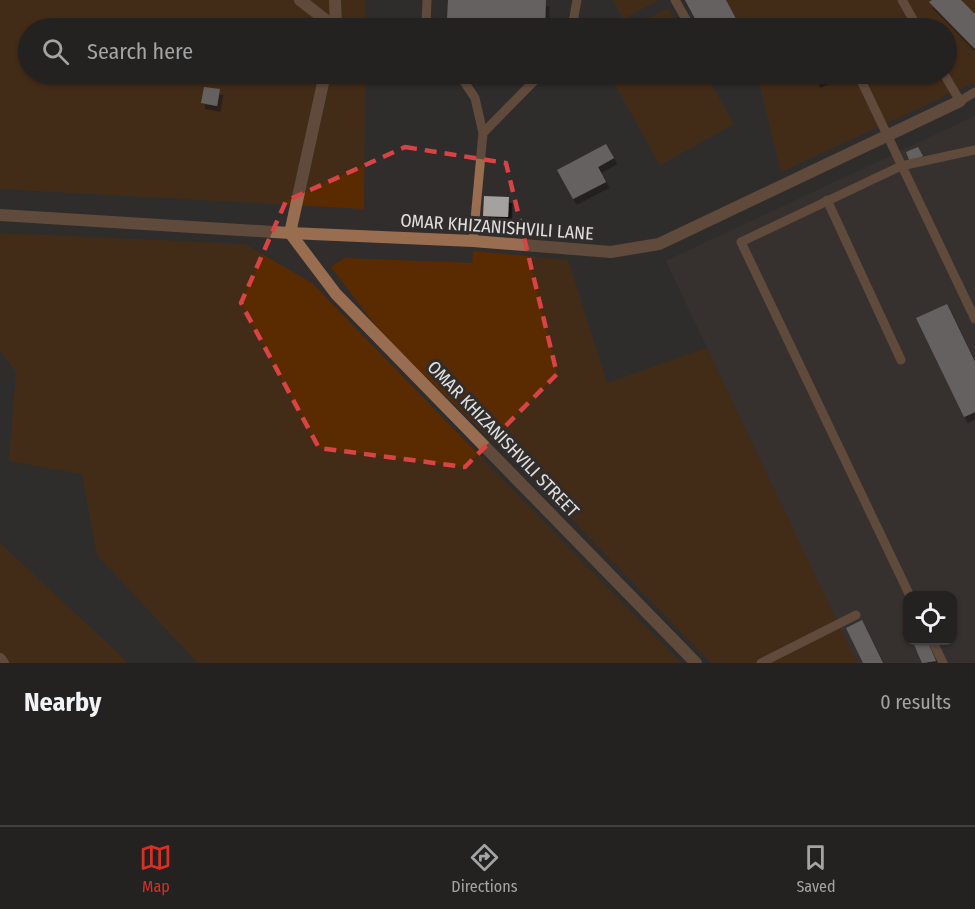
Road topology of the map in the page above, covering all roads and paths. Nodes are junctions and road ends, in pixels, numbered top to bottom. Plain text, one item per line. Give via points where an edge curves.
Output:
1 (300, 0) edge
2 (335, 0) edge
3 (427, 0) edge
4 (577, 0) edge
5 (675, 0) edge
6 (902, 0) edge
7 (323, 18) edge
8 (336, 18) edge
9 (426, 18) edge
10 (574, 18) edge
11 (685, 18) edge
12 (912, 18) edge
13 (323, 84) edge
14 (466, 84) edge
15 (531, 84) edge
16 (863, 84) edge
17 (950, 84) edge
18 (975, 92) edge
19 (960, 101) junction
20 (483, 133) junction
21 (887, 137) junction
22 (975, 150) edge
23 (901, 166) junction
24 (827, 200) junction
25 (0, 215) edge
26 (290, 233) junction
27 (473, 241) junction
28 (975, 319) edge
29 (901, 360) dead end
30 (908, 591) edge
31 (856, 615) dead end
32 (934, 645) edge
33 (0, 660) edge
34 (3, 663) edge
35 (696, 663) edge
36 (761, 663) edge
37 (943, 663) edge

1 - 7 street
2 - 8 street
3 - 9 lane
4 - 10 lane
5 - 11 lane
6 - 12 lane
13 - 26 street
14 - 20 lane via 475,98
15 - 20 lane
16 - 21 lane
17 - 19 lane
18 - 19 lane
19 - 21 street, OMAR KHIZANISHVILI LANE
20 - 27 lane
21 - 23 lane
21 - 27 street, OMAR KHIZANISHVILI LANE via 659,244 611,252
22 - 23 lane
23 - 24 lane
23 - 28 lane
24 - 29 lane
24 - 30 lane via 741,242
25 - 26 street, OMAR KHIZANISHVILI LANE
26 - 27 street, OMAR KHIZANISHVILI LANE
26 - 35 street, OMAR KHIZANISHVILI STREET via 336,294
31 - 36 lane
32 - 37 lane
33 - 34 street

